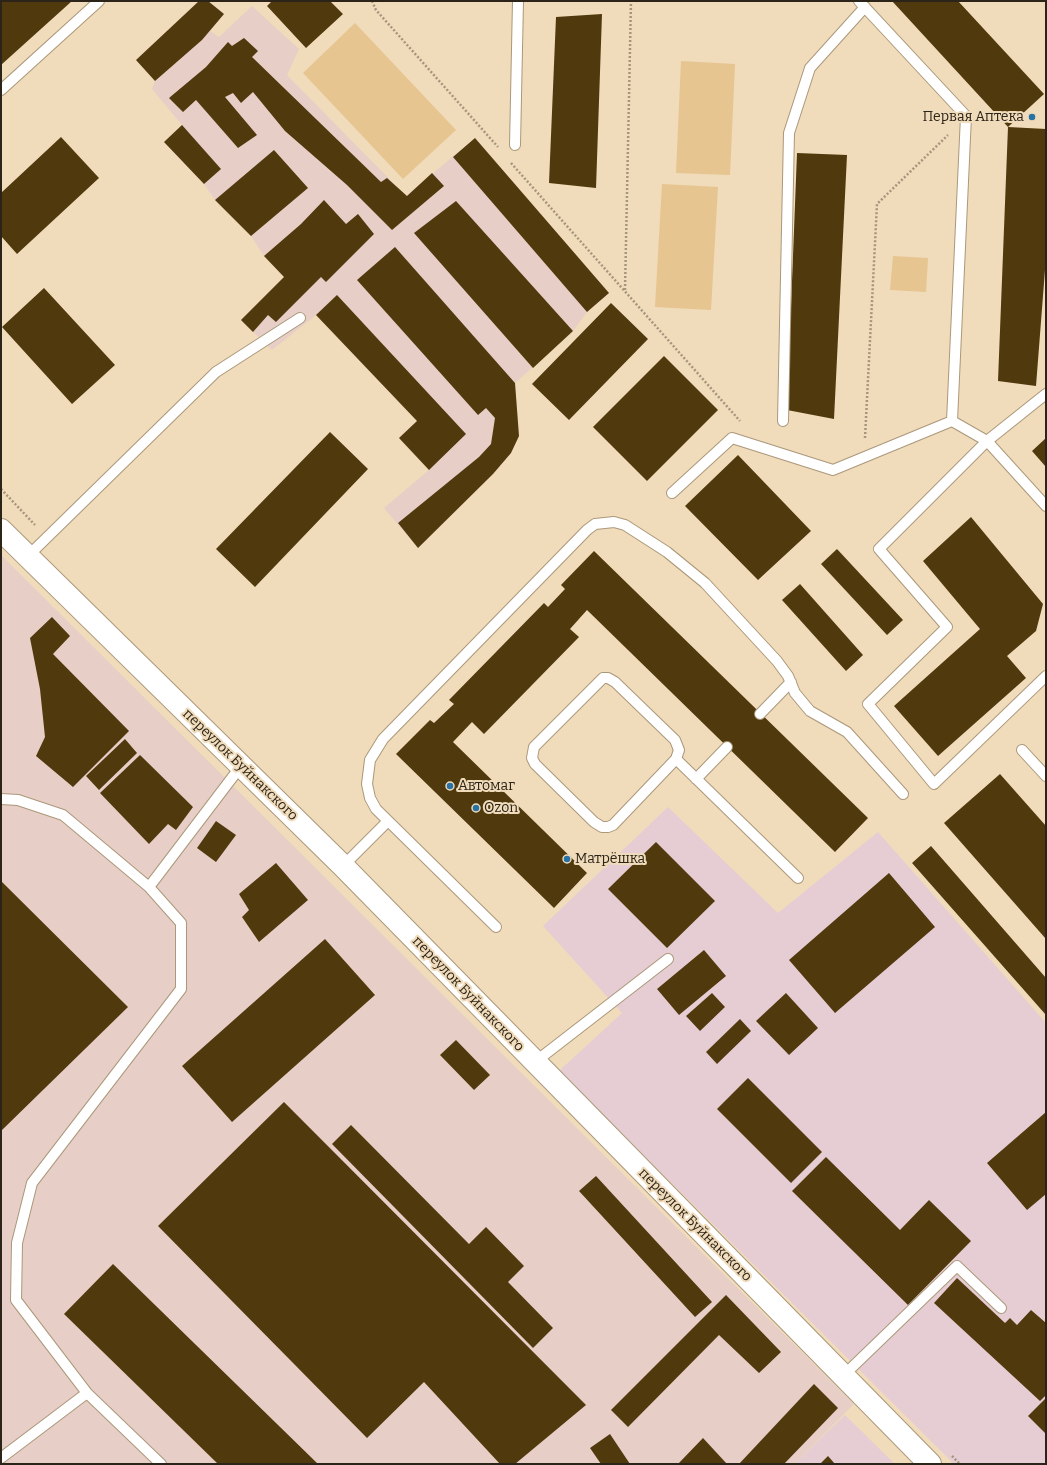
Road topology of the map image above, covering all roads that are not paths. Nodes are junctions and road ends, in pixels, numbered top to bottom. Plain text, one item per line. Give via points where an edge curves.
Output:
1 (99, 1) edge
2 (518, 1) edge
3 (862, 4) edge
4 (1, 90) edge
5 (515, 145) dead end
6 (300, 318) dead end
7 (1046, 394) edge
8 (783, 421) dead end
9 (952, 421) junction
10 (987, 441) junction
11 (672, 493) dead end
12 (1046, 506) edge
13 (1, 530) edge
14 (28, 556) junction
15 (1046, 676) edge
16 (791, 682) junction
17 (760, 714) dead end
18 (727, 747) dead end
19 (1022, 750) dead end
20 (676, 760) junction
21 (241, 766) junction
22 (1046, 776) edge
23 (696, 779) junction
24 (903, 794) dead end
25 (1, 799) edge
26 (388, 821) junction
27 (344, 866) junction
28 (798, 878) dead end
29 (149, 887) junction
30 (496, 927) dead end
31 (668, 959) dead end
32 (535, 1062) junction
33 (1001, 1308) dead end
34 (843, 1376) junction
35 (87, 1393) junction
36 (1, 1458) edge
37 (162, 1464) edge
38 (930, 1464) edge

1 - 4 lane
2 - 5 lane
3 - 8 lane via 810,68 789,133
3 - 9 lane via 966,116
6 - 14 lane via 216,372
7 - 10 lane
9 - 10 lane
9 - 11 lane via 833,470 732,438
10 - 12 lane
10 - 15 lane via 880,549 947,627 868,704 934,784
13 - 14 street, переулок Буйнакского
14 - 21 street, переулок Буйнакского
16 - 17 lane
16 - 24 lane via 795,693 810,710 847,732
16 - 26 lane via 752,632 721,598 686,566 625,525 614,522 596,524 576,541 374,750 367,771 367,784 376,809
18 - 23 lane
19 - 22 lane
20 - 20 lane via 613,825 602,827 535,764 532,753 534,747 597,682 602,678 608,678 675,740 679,750
20 - 23 lane
21 - 27 street, переулок Буйнакского
21 - 29 lane
23 - 28 lane
25 - 29 lane via 18,800 63,815
26 - 27 lane
26 - 30 lane
27 - 32 street, переулок Буйнакского
29 - 35 lane via 181,923 181,989 32,1183 17,1243 16,1300
31 - 32 lane
32 - 34 street, переулок Буйнакского
33 - 34 lane via 957,1266
34 - 38 street, переулок Буйнакского
35 - 36 lane
35 - 37 lane

